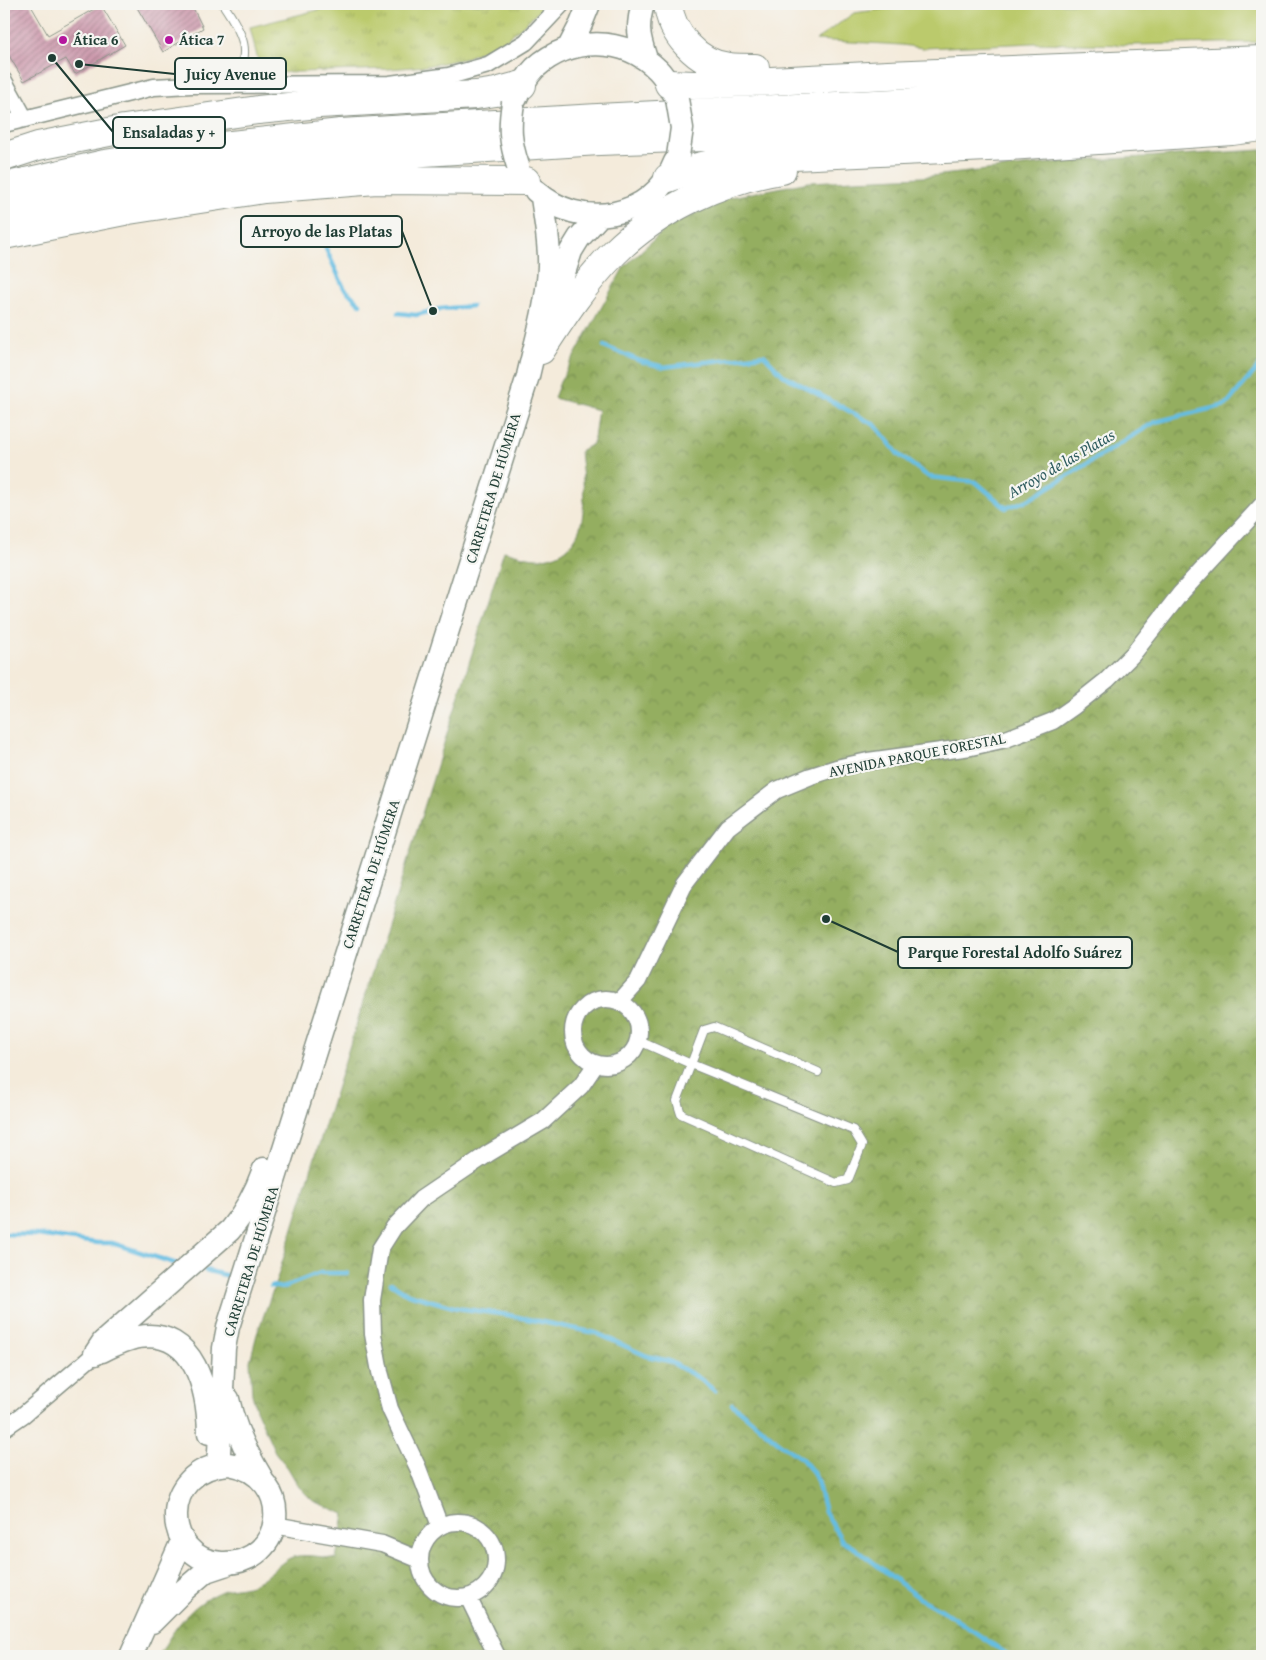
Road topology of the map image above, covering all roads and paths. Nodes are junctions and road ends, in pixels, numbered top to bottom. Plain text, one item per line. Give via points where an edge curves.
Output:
1 (223, 4) edge
2 (562, 4) edge
3 (588, 4) edge
4 (643, 4) edge
5 (668, 4) edge
6 (569, 47) junction
7 (646, 60) junction
8 (1262, 60) edge
9 (888, 75) junction
10 (4, 81) edge
11 (1262, 83) edge
12 (223, 85) junction
13 (673, 91) junction
14 (517, 94) junction
15 (1262, 106) edge
16 (26, 119) junction
17 (4, 124) edge
18 (1262, 127) edge
19 (1009, 146) junction
20 (4, 155) edge
21 (673, 167) junction
22 (529, 181) junction
23 (4, 187) edge
24 (4, 211) edge
25 (600, 215) junction
26 (4, 235) edge
27 (541, 350) junction
28 (528, 376) junction
29 (1262, 505) edge
30 (620, 1001) junction
31 (639, 1041) junction
32 (596, 1064) junction
33 (691, 1064) junction
34 (818, 1072) dead end
35 (298, 1105) junction
36 (95, 1354) junction
37 (223, 1374) junction
38 (4, 1428) edge
39 (213, 1466) junction
40 (263, 1480) junction
41 (274, 1525) junction
42 (440, 1526) junction
43 (182, 1541) junction
44 (420, 1560) junction
45 (233, 1562) junction
46 (468, 1597) junction
47 (141, 1634) junction
48 (130, 1656) edge
49 (497, 1656) edge

1 - 12 lane via 239,28 245,48 242,64
2 - 12 street via 526,42 488,65 449,76 390,84
3 - 6 main road
4 - 7 main road via 638,32
5 - 9 highway via 679,36 699,56 726,67 845,67
6 - 7 main road via 609,44
6 - 14 main road via 534,69
7 - 13 main road via 659,70
8 - 9 highway
9 - 13 highway via 694,85
10 - 16 street
11 - 23 highway via 341,133 204,148 105,164
12 - 16 street via 154,87
13 - 21 main road, bridge via 682,128
14 - 20 highway via 509,90 258,110 124,129
14 - 22 main road, bridge via 509,124 511,146
15 - 24 highway via 839,132 599,141 345,158 220,169 114,187
16 - 17 street
18 - 19 highway
19 - 21 highway via 745,159 698,167
19 - 27 highway via 761,173 697,196 669,211 614,252 572,302
21 - 25 main road via 648,198 634,207
22 - 25 main road via 560,208 579,214
22 - 26 highway via 376,180 264,189 129,210
22 - 28 main road, CARRETERA DE HÚMERA via 548,242 549,266 546,298
25 - 27 main road, CARRETERA DE HÚMERA via 579,238 568,257
27 - 28 main road, CARRETERA DE HÚMERA
28 - 35 main road, CARRETERA DE HÚMERA
29 - 30 street, AVENIDA PARQUE FORESTAL via 1180,594 1133,654 1107,680 1053,721 1006,739 971,747 875,760 811,776 777,790 728,827 685,883 638,981
30 - 31 street via 637,1017
30 - 32 street via 602,998 586,1004 575,1018 572,1033 577,1048
31 - 32 street via 633,1053 622,1061 610,1065
31 - 33 lane
32 - 42 street via 581,1086 543,1122 421,1198 394,1227 380,1249 372,1300 373,1334 380,1372 390,1409 418,1468
33 - 33 lane via 676,1101 681,1114 836,1183 848,1180 862,1145 853,1130
33 - 34 lane via 704,1030 714,1027
35 - 36 main road via 277,1132 257,1190 239,1220 103,1342
35 - 37 main road, CARRETERA DE HÚMERA via 228,1327
36 - 38 street
36 - 39 main road via 139,1337 151,1336 178,1346 198,1370
37 - 39 main road, CARRETERA DE HÚMERA via 220,1454
37 - 40 main road, CARRETERA DE HÚMERA via 233,1420
39 - 40 main road via 238,1466
39 - 43 main road via 188,1481 179,1498 176,1516
40 - 41 main road via 275,1506
41 - 44 street via 382,1544
41 - 45 main road via 259,1550
42 - 44 street via 425,1540
42 - 46 street via 451,1522 474,1525 491,1540 496,1562 493,1574 479,1592
43 - 45 main road via 194,1553 212,1561
43 - 47 main road
44 - 46 street via 421,1571 435,1590 451,1597
45 - 47 main road via 206,1571
46 - 49 street
47 - 48 main road

